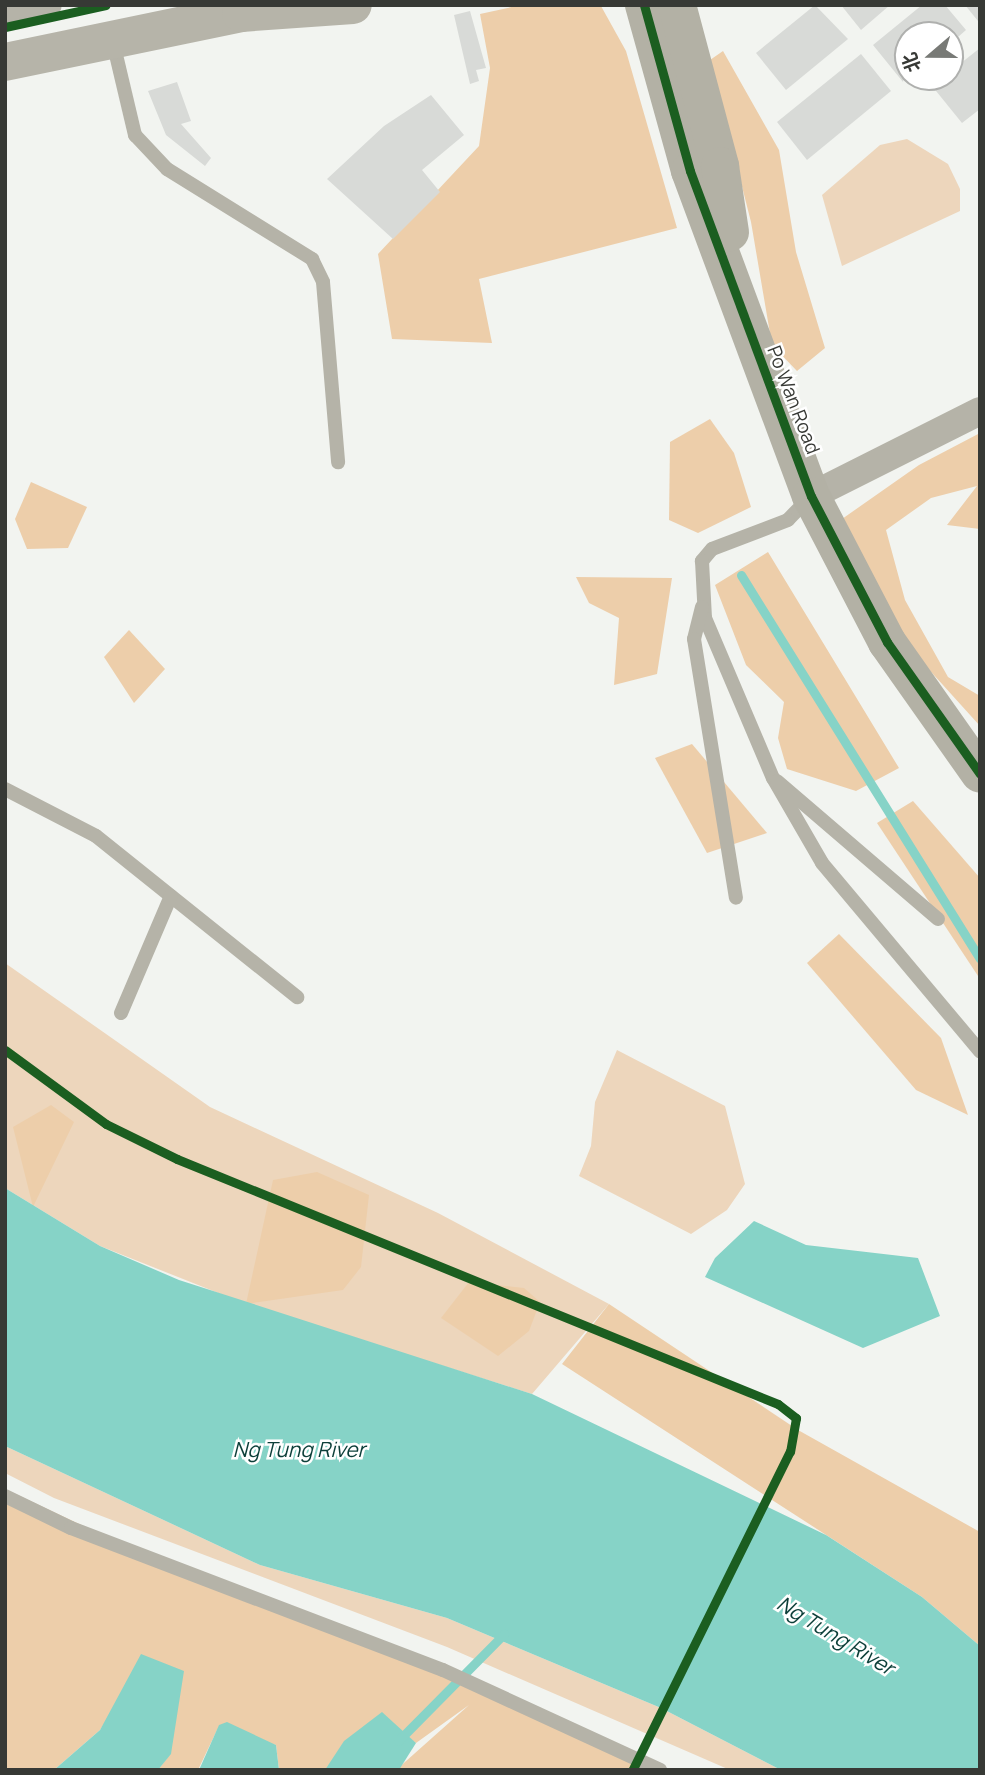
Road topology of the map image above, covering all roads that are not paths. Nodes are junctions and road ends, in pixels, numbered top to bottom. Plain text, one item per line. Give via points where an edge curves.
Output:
1 (48, 5) edge
2 (353, 5) edge
3 (644, 5) edge
4 (677, 5) edge
5 (316, 7) edge
6 (233, 9) edge
7 (5, 16) edge
8 (112, 37) junction
9 (5, 62) edge
10 (741, 313) junction
11 (980, 411) edge
12 (338, 462) dead end
13 (811, 496) junction
14 (703, 602) junction
15 (980, 774) edge
16 (773, 778) junction
17 (5, 789) edge
18 (170, 896) junction
19 (736, 898) dead end
20 (939, 919) dead end
21 (297, 997) dead end
22 (121, 1013) dead end
23 (980, 1051) edge
24 (5, 1496) edge
25 (660, 1770) edge

1 - 7 street
2 - 5 main road
3 - 10 street, Po Wan Road via 690,172
4 - 10 street, Po Wan Road via 720,166
5 - 6 main road
6 - 8 main road
8 - 9 main road
8 - 12 lane via 135,135 167,169 312,259 323,282
10 - 13 street, Po Wan Road
11 - 13 street
13 - 14 lane via 788,520 712,549 702,561
13 - 15 street, Po Wan Road via 887,642
14 - 16 lane via 730,688
14 - 19 lane via 694,639
16 - 20 lane
16 - 23 lane via 822,863
17 - 18 lane via 96,836
18 - 21 lane
18 - 22 lane
24 - 25 lane via 71,1528 443,1670

